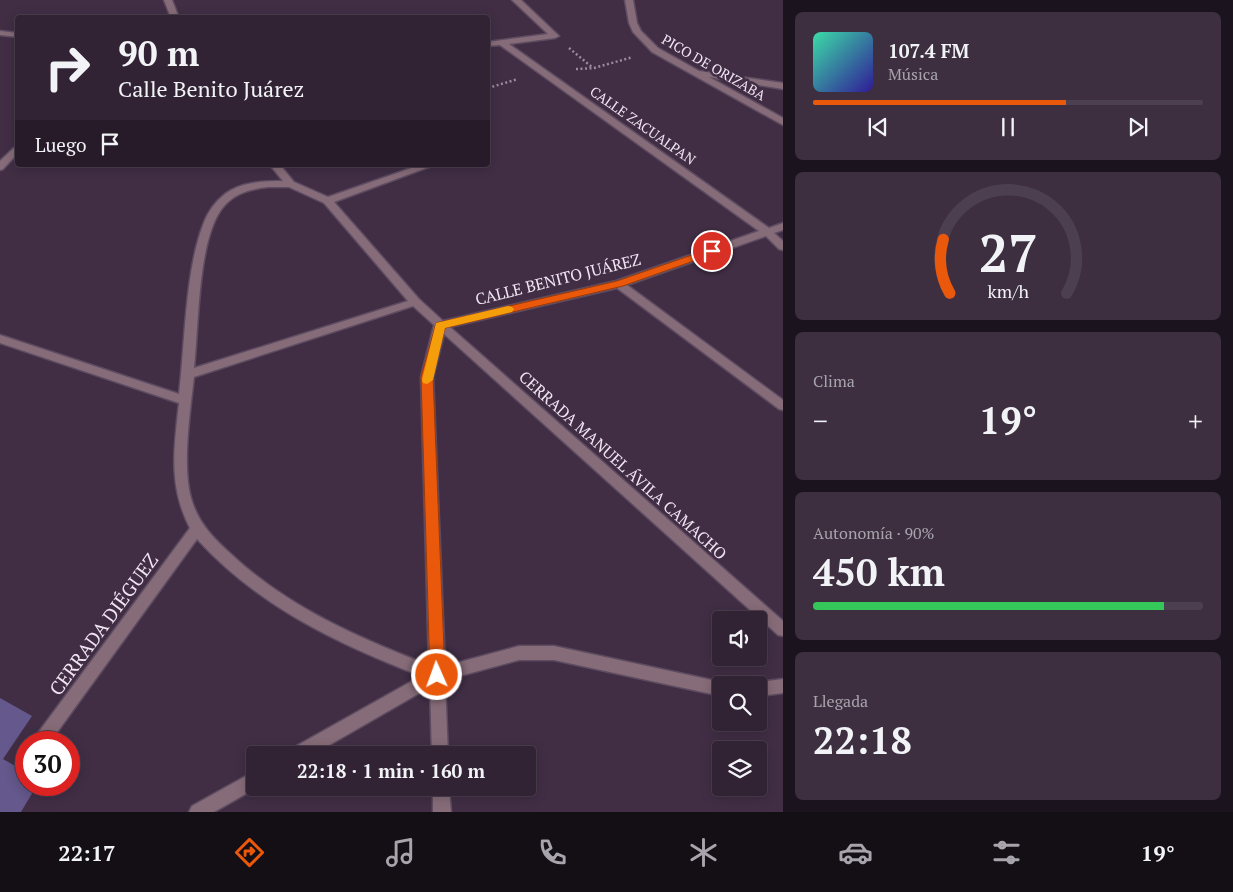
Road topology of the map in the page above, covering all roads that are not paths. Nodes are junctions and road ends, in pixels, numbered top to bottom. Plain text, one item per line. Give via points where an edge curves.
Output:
1 (168, 0) edge
2 (516, 0) edge
3 (629, 0) edge
4 (174, 15) edge
5 (0, 33) edge
6 (15, 35) edge
7 (500, 42) junction
8 (490, 44) edge
9 (692, 72) junction
10 (783, 86) edge
11 (783, 122) edge
12 (15, 150) edge
13 (0, 167) edge
14 (277, 167) edge
15 (423, 167) edge
16 (291, 184) junction
17 (328, 201) junction
18 (783, 226) edge
19 (768, 232) junction
20 (783, 247) edge
21 (619, 284) junction
22 (414, 302) junction
23 (440, 325) junction
24 (0, 339) edge
25 (187, 375) junction
26 (184, 400) junction
27 (783, 406) edge
28 (197, 529) junction
29 (783, 630) edge
30 (437, 675) junction
31 (783, 686) edge
32 (712, 687) edge
33 (767, 688) edge
34 (49, 731) edge
35 (313, 746) edge
36 (440, 746) edge
37 (246, 784) edge
38 (441, 796) edge
39 (198, 812) edge
40 (442, 812) edge

1 - 4 street
2 - 7 street via 555,36
3 - 9 street, PICO DE ORIZABA via 637,32 655,50
5 - 6 street
7 - 8 street
7 - 19 street, CALLE ZACUALPAN
9 - 10 street
9 - 11 street, PICO DE ORIZABA
12 - 13 street
14 - 16 street
15 - 17 street
16 - 17 street
16 - 25 street via 253,185 237,190 214,212 207,225 198,274
17 - 22 street, CERRADA MANUEL ÁVILA CAMACHO
18 - 19 street, CALLE BENITO JUÁREZ
19 - 20 street, CALLE ZACUALPAN
19 - 21 street, CALLE BENITO JUÁREZ
21 - 23 street, CALLE BENITO JUÁREZ
21 - 27 street
22 - 23 street, CERRADA MANUEL ÁVILA CAMACHO
22 - 25 street
23 - 29 street, CERRADA MANUEL ÁVILA CAMACHO
23 - 30 street via 427,377
24 - 26 street
25 - 26 street
26 - 28 street via 180,475 184,503
28 - 30 street via 231,564 278,601 374,652
28 - 34 street, CERRADA DIÉGUEZ
30 - 32 street via 535,651 554,652
30 - 35 street
30 - 36 street
31 - 33 street
37 - 39 street
38 - 40 street

